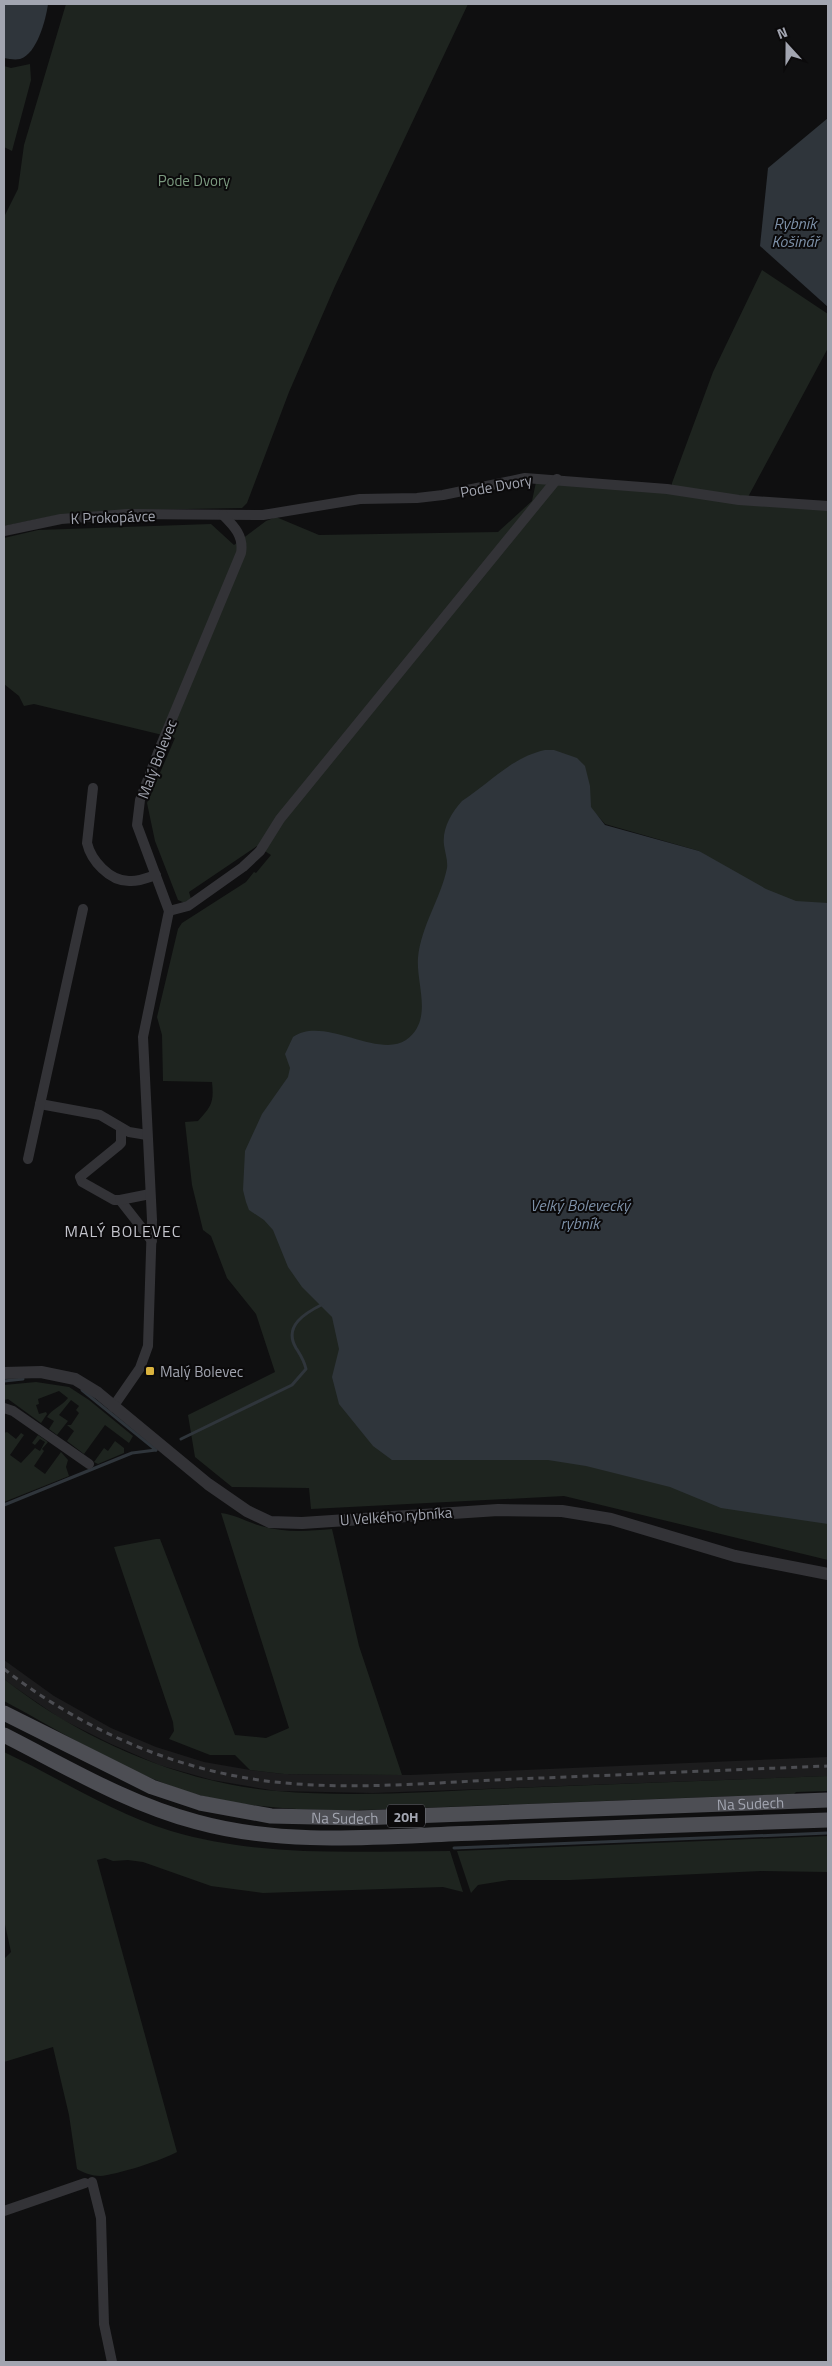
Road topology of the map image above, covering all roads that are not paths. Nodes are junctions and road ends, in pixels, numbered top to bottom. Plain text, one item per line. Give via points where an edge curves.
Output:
1 (556, 479) junction
2 (828, 506) edge
3 (223, 515) junction
4 (4, 531) edge
5 (94, 788) dead end
6 (156, 875) junction
7 (84, 909) dead end
8 (169, 911) junction
9 (40, 1104) junction
10 (121, 1128) junction
11 (147, 1135) junction
12 (28, 1159) dead end
13 (150, 1194) junction
14 (120, 1200) junction
15 (152, 1241) junction
16 (4, 1373) edge
17 (113, 1407) junction
18 (4, 1408) edge
19 (88, 1464) dead end
20 (828, 1574) edge
21 (4, 1713) edge
22 (4, 1735) edge
23 (828, 1800) edge
24 (828, 1820) edge
25 (4, 2208) edge
26 (112, 2362) edge

1 - 2 street, Pode Dvory via 739,500
1 - 3 street, Pode Dvory via 525,478 434,496 360,499 263,515
1 - 8 street via 280,819 260,852 188,906
3 - 4 street, K Prokopávce via 128,514 61,519
3 - 6 street, Malý Bolevec via 238,531 242,553 159,750 138,812 137,825
5 - 6 street via 87,843 89,851 117,878 138,881
6 - 8 street, Malý Bolevec
7 - 9 street
8 - 11 street via 143,1038
9 - 10 street via 100,1115
9 - 12 street
10 - 11 street
10 - 14 street via 121,1143 80,1177 82,1182 114,1200
11 - 13 street
13 - 14 street
13 - 15 street
14 - 15 street
15 - 17 street via 148,1346 140,1368
16 - 17 street, U Velkého rybníka via 60,1374 83,1384
17 - 20 street, U Velkého rybníka via 208,1484 247,1511 270,1522 304,1523 498,1510 562,1511 611,1519 735,1556
18 - 19 street
21 - 23 main road, Na Sudech / 20H via 152,1787 200,1803 271,1816 358,1818
22 - 24 main road, Na Sudech / 20H via 100,1785 158,1810 222,1828 270,1836 358,1837
25 - 26 street via 88,2183 101,2218 104,2324

